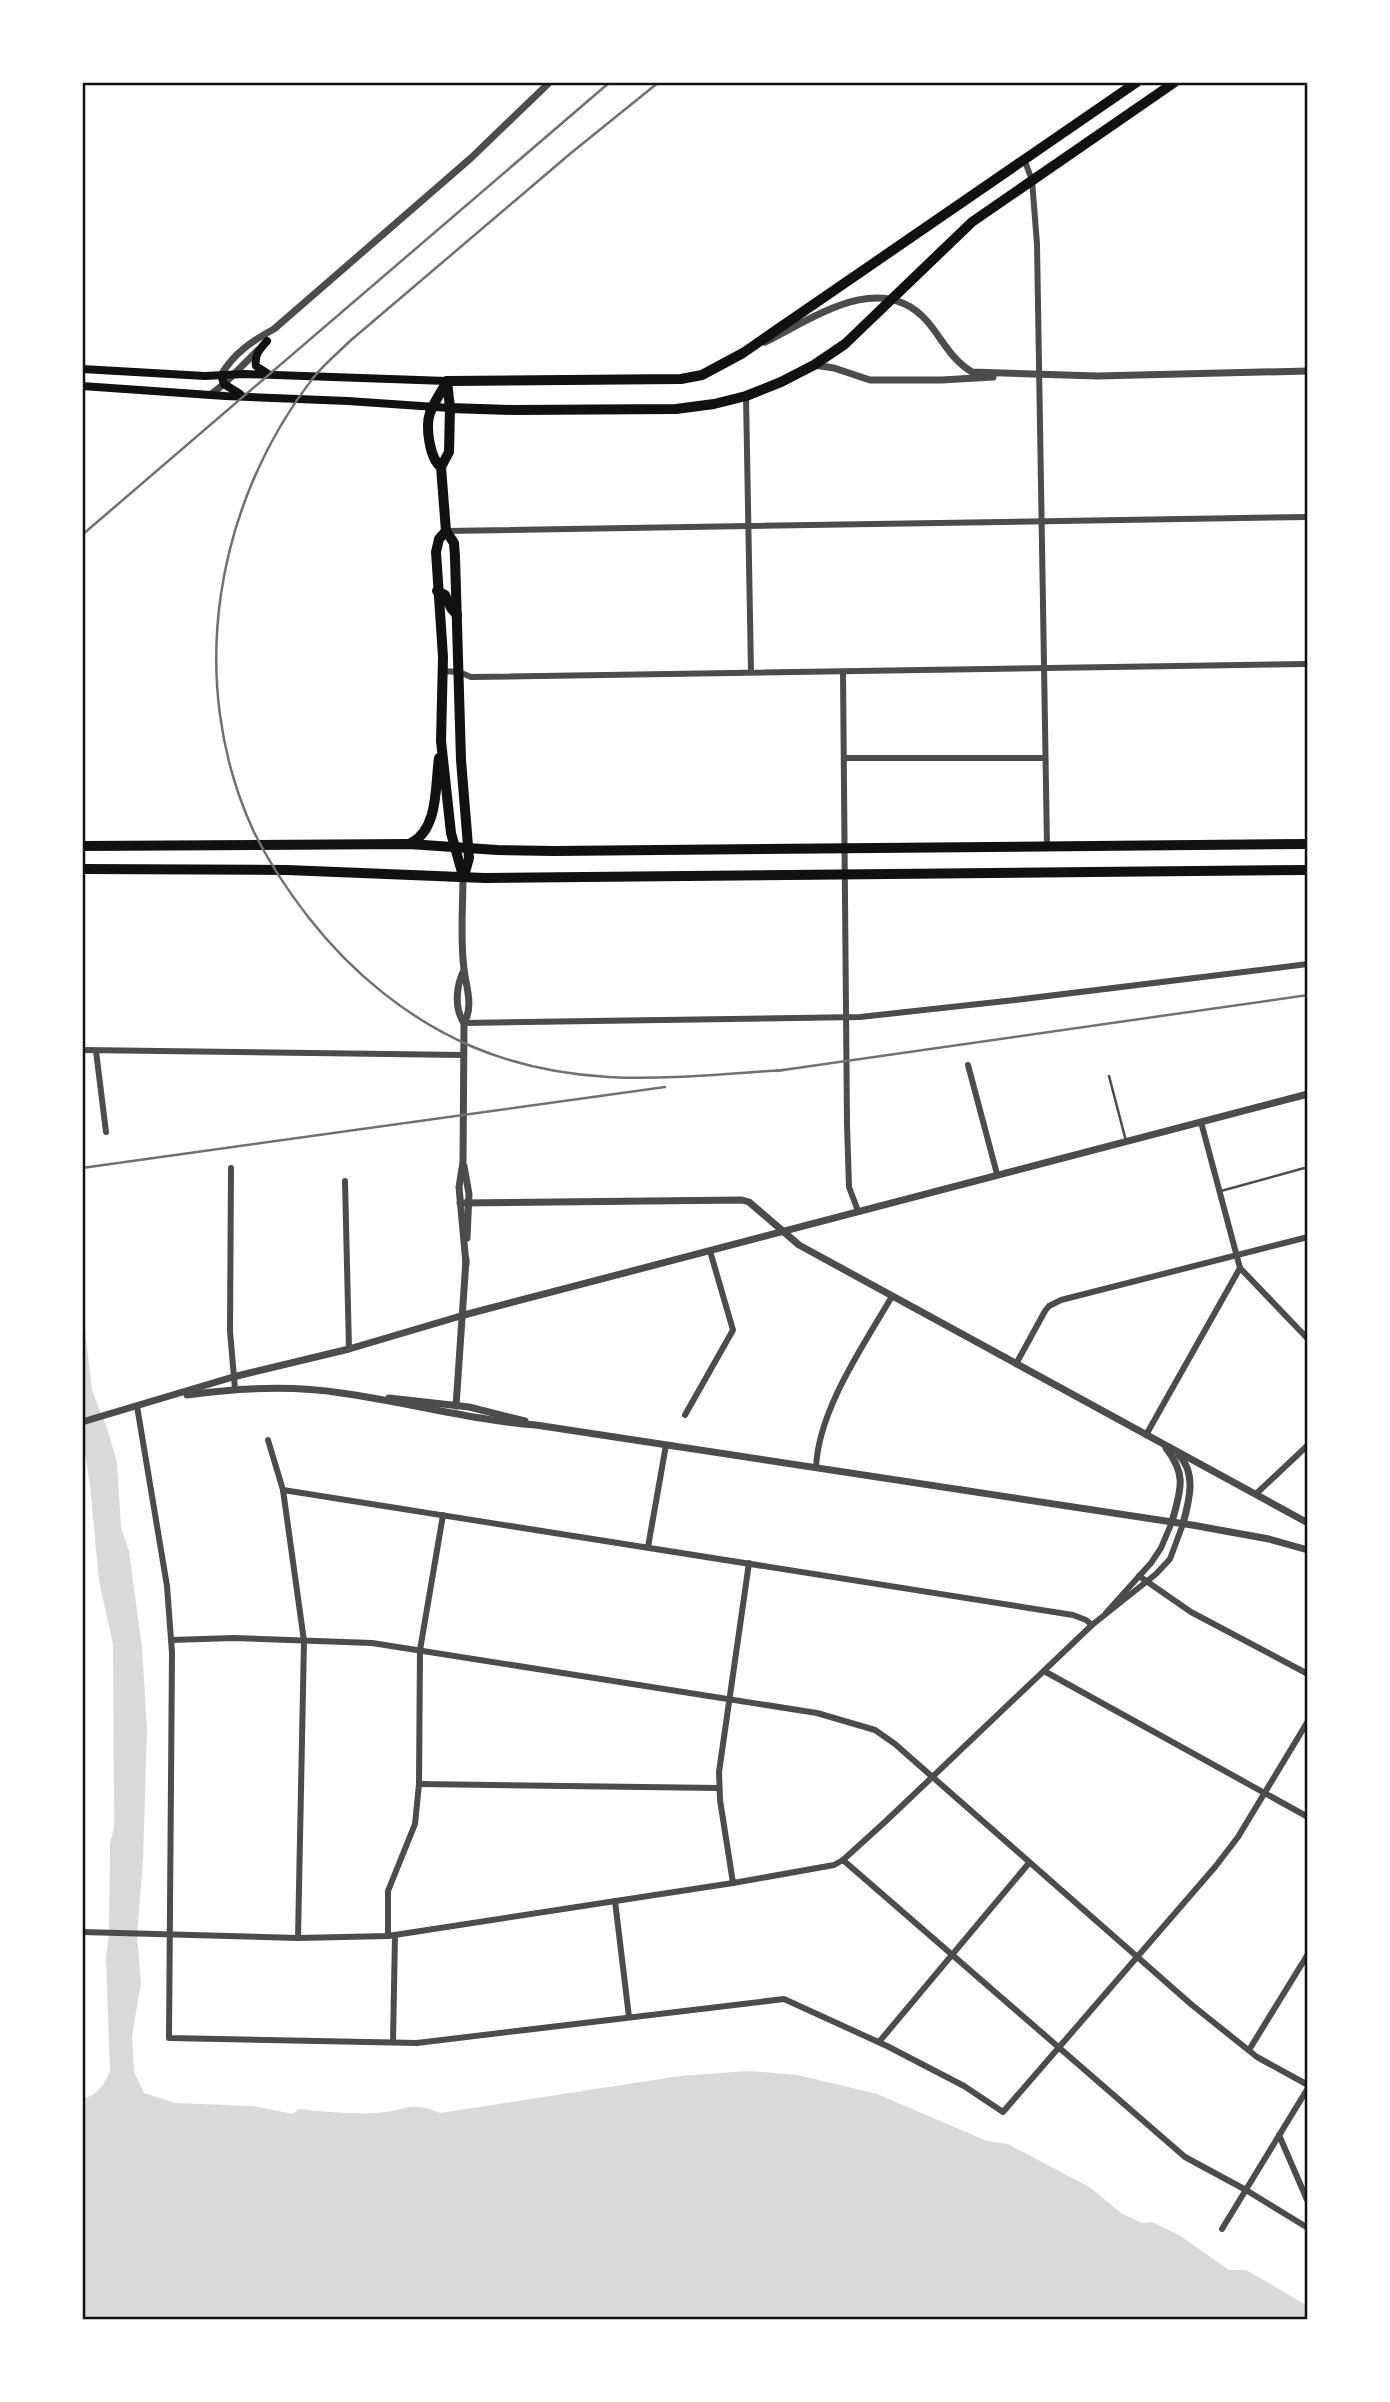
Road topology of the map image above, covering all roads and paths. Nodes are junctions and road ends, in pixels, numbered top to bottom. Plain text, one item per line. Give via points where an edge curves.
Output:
1 (551, 82) edge
2 (1137, 82) edge
3 (1175, 82) edge
4 (1024, 159) junction
5 (1032, 180) junction
6 (892, 300) junction
7 (274, 329) junction
8 (267, 341) junction
9 (743, 353) junction
10 (814, 365) junction
11 (82, 369) edge
12 (1308, 371) edge
13 (234, 374) junction
14 (269, 375) junction
15 (1026, 375) junction
16 (1039, 376) junction
17 (223, 379) junction
18 (447, 381) junction
19 (82, 386) edge
20 (210, 395) junction
21 (245, 396) junction
22 (746, 396) junction
23 (432, 408) junction
24 (450, 408) junction
25 (441, 467) junction
26 (1308, 517) edge
27 (1041, 521) junction
28 (749, 526) junction
29 (446, 531) junction
30 (438, 591) junction
31 (457, 615) junction
32 (1308, 664) edge
33 (1043, 667) junction
34 (442, 671) junction
35 (460, 671) junction
36 (751, 672) junction
37 (843, 672) junction
38 (441, 741) junction
39 (844, 758) junction
40 (1045, 758) junction
41 (409, 844) junction
42 (1308, 844) edge
43 (82, 846) edge
44 (455, 846) junction
45 (1047, 846) junction
46 (468, 847) junction
47 (844, 848) junction
48 (82, 869) edge
49 (1308, 870) edge
50 (463, 876) junction
51 (844, 876) junction
52 (1308, 964) edge
53 (847, 1017) junction
54 (464, 1023) junction
55 (82, 1050) edge
56 (96, 1051) junction
57 (463, 1055) junction
58 (968, 1065) dead end
59 (1109, 1076) dead end
60 (1308, 1094) edge
61 (1201, 1122) junction
62 (106, 1132) dead end
63 (1126, 1141) junction
64 (1308, 1167) edge
65 (231, 1168) dead end
66 (997, 1174) junction
67 (345, 1181) dead end
68 (1221, 1191) junction
69 (464, 1203) junction
70 (858, 1211) junction
71 (783, 1231) junction
72 (1308, 1237) edge
73 (710, 1251) junction
74 (1237, 1256) junction
75 (1240, 1268) junction
76 (891, 1298) junction
77 (464, 1315) junction
78 (1308, 1339) edge
79 (349, 1349) junction
80 (1016, 1364) junction
81 (233, 1377) junction
82 (235, 1389) junction
83 (378, 1398) junction
84 (165, 1399) junction
85 (137, 1406) junction
86 (456, 1406) junction
87 (685, 1415) dead end
88 (82, 1422) edge
89 (536, 1425) junction
90 (1146, 1435) junction
91 (268, 1440) dead end
92 (666, 1445) junction
93 (1163, 1445) junction
94 (1308, 1445) edge
95 (1173, 1449) junction
96 (816, 1468) junction
97 (283, 1489) junction
98 (1257, 1493) junction
99 (443, 1515) junction
100 (1172, 1522) junction
101 (1308, 1523) edge
102 (1183, 1524) junction
103 (648, 1547) junction
104 (1308, 1550) edge
105 (749, 1563) junction
106 (1139, 1577) junction
107 (1147, 1583) junction
108 (1105, 1615) junction
109 (1092, 1625) junction
110 (171, 1640) junction
111 (304, 1641) junction
112 (420, 1650) junction
113 (1044, 1671) junction
114 (1308, 1674) edge
115 (731, 1700) junction
116 (1308, 1721) edge
117 (931, 1777) junction
118 (419, 1784) junction
119 (719, 1788) junction
120 (1264, 1792) junction
121 (1308, 1817) edge
122 (843, 1860) junction
123 (1029, 1863) junction
124 (733, 1883) junction
125 (615, 1901) junction
126 (86, 1932) edge
127 (169, 1934) junction
128 (391, 1935) junction
129 (298, 1938) junction
130 (951, 1955) junction
131 (1137, 1957) junction
132 (1307, 1957) edge
133 (629, 2017) junction
134 (393, 2042) junction
135 (879, 2042) junction
136 (1060, 2048) junction
137 (1250, 2050) junction
138 (1308, 2087) edge
139 (1279, 2135) junction
140 (1246, 2190) junction
141 (1308, 2202) edge
142 (1308, 2228) edge
143 (1222, 2229) dead end

1 - 7 street
2 - 4 main road
3 - 5 main road
4 - 5 street
4 - 9 main road
5 - 6 main road via 972,222
5 - 16 street
6 - 9 street via 875,297 848,302
6 - 10 main road via 845,344
6 - 15 street via 910,306 926,320 959,365 972,372
7 - 8 street
7 - 17 street via 229,361
8 - 13 street
8 - 14 main road via 255,362
9 - 18 main road via 702,375 681,379
10 - 15 street via 870,380
10 - 22 main road
11 - 17 main road
12 - 16 street
13 - 14 main road
13 - 17 main road
14 - 18 main road
15 - 16 street
16 - 27 street
17 - 20 street
17 - 21 main road
18 - 23 main road
18 - 24 main road
19 - 20 main road
20 - 21 main road
21 - 23 main road
22 - 24 main road via 676,409
22 - 28 street
23 - 24 main road
23 - 25 main road via 432,455
24 - 25 main road via 448,455
25 - 29 main road
26 - 27 street
27 - 28 street
27 - 33 street
28 - 29 street
28 - 36 street
29 - 30 main road via 436,546
29 - 31 main road via 455,547
30 - 31 main road
30 - 34 main road
31 - 35 main road
32 - 33 street
33 - 37 street
33 - 40 street
34 - 35 street
34 - 38 main road
35 - 36 street via 471,677
35 - 46 main road
36 - 37 street
37 - 39 street
38 - 41 main road via 429,823 423,835
38 - 44 main road
39 - 40 street
39 - 47 street
40 - 45 street
41 - 43 main road
41 - 44 main road
42 - 45 main road
44 - 46 main road
44 - 50 main road
45 - 47 main road
46 - 47 main road via 531,851
46 - 50 main road
47 - 51 street
48 - 50 main road
49 - 51 main road
50 - 51 main road
50 - 54 street via 464,970 458,986
51 - 53 street
52 - 53 street
53 - 54 street
53 - 70 street via 849,1181
54 - 57 street
55 - 56 street
56 - 57 street
56 - 62 street
57 - 69 street
58 - 66 street
59 - 63 lane
60 - 61 street
61 - 63 street
61 - 68 street
63 - 66 street
64 - 68 lane
65 - 81 street
66 - 70 street
67 - 79 street
68 - 74 street
69 - 71 street via 742,1200 757,1206
69 - 77 street
70 - 71 street
71 - 73 street
71 - 76 street
72 - 74 street
73 - 77 street
73 - 87 street via 733,1331
74 - 75 street
74 - 80 street via 1054,1303
75 - 78 street
75 - 90 street
76 - 80 street
76 - 96 street via 825,1419
77 - 79 street
77 - 86 street
79 - 81 street
80 - 90 street
81 - 82 street
81 - 84 street
82 - 83 street via 304,1389
82 - 84 street
83 - 86 street
83 - 89 street
84 - 85 street
85 - 88 street
85 - 110 street via 167,1586
86 - 89 street
89 - 92 street
90 - 93 street
91 - 97 street
92 - 96 street
92 - 103 street
93 - 95 street
93 - 100 street via 1181,1474
94 - 98 street
95 - 98 street
95 - 102 street via 1190,1474
96 - 100 street
97 - 99 street
97 - 111 street
98 - 101 street
99 - 103 street
99 - 112 street
100 - 102 street
100 - 106 street via 1161,1548
102 - 104 street
102 - 107 street via 1170,1559
103 - 105 street
105 - 109 street via 1073,1615
105 - 115 street
106 - 107 street
106 - 108 street
107 - 108 street
107 - 114 street via 1191,1612
108 - 109 street
109 - 113 street
110 - 111 street
110 - 127 street
111 - 112 street
111 - 129 street
112 - 115 street
112 - 118 street
113 - 117 street
113 - 120 street
115 - 117 street via 817,1713 875,1730
115 - 119 street
116 - 120 street
117 - 122 street
117 - 123 street
118 - 119 street
118 - 128 street via 415,1824 388,1891
119 - 124 street
120 - 121 street
120 - 131 street via 1215,1867
122 - 124 street
122 - 130 street
123 - 130 street
123 - 131 street
124 - 125 street
125 - 128 street
125 - 133 street
126 - 127 street
127 - 129 street
127 - 134 street via 169,2038
128 - 129 street
128 - 134 street
130 - 135 street
130 - 136 street
131 - 136 street
131 - 137 street
132 - 137 street
133 - 134 street via 417,2043
133 - 135 street via 784,1999
135 - 136 street via 1003,2112
136 - 140 street via 1185,2157
137 - 138 street
138 - 139 street
139 - 140 street
139 - 141 street
140 - 142 street
140 - 143 street

